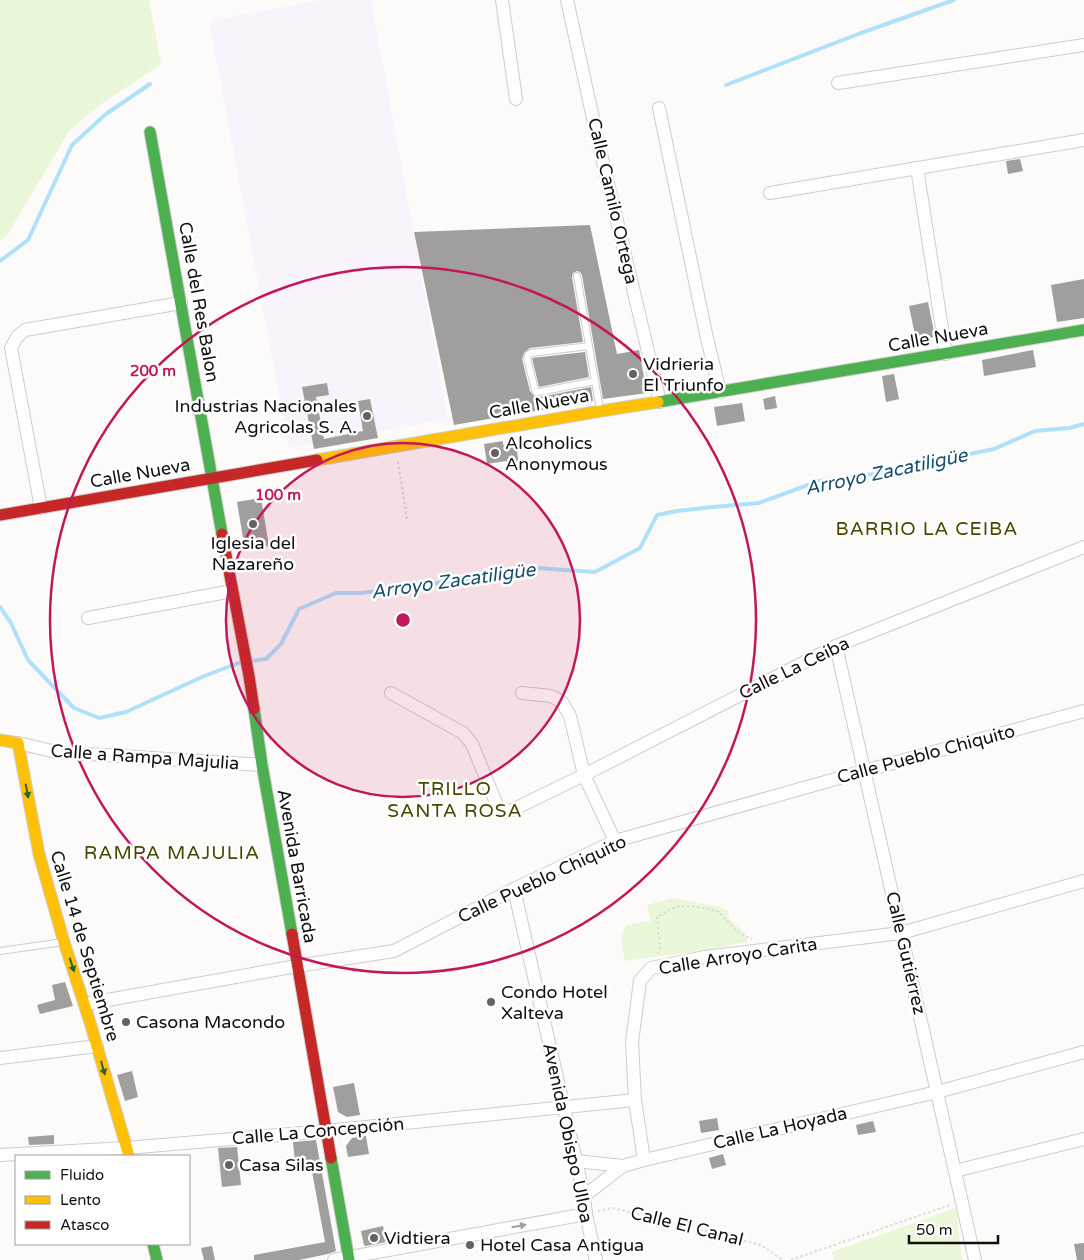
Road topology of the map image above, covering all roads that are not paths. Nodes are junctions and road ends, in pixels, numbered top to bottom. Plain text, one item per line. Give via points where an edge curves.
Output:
1 (502, 0) edge
2 (567, 0) edge
3 (1084, 46) edge
4 (838, 83) dead end
5 (516, 99) dead end
6 (658, 108) dead end
7 (150, 132) dead end
8 (1084, 140) edge
9 (917, 168) junction
10 (770, 193) dead end
11 (577, 276) dead end
12 (181, 303) junction
13 (1084, 330) edge
14 (589, 346) junction
15 (946, 354) junction
16 (596, 381) junction
17 (720, 392) junction
18 (660, 402) junction
19 (600, 411) junction
20 (212, 479) junction
21 (41, 508) junction
22 (0, 515) edge
23 (1084, 547) edge
24 (232, 591) junction
25 (88, 618) dead end
26 (836, 646) junction
27 (390, 693) dead end
28 (522, 693) dead end
29 (1084, 711) edge
30 (0, 740) edge
31 (18, 743) junction
32 (262, 765) junction
33 (864, 771) junction
34 (584, 775) junction
35 (615, 842) junction
36 (1084, 881) edge
37 (514, 889) junction
38 (901, 933) junction
39 (64, 942) junction
40 (0, 951) edge
41 (297, 966) junction
42 (85, 1004) junction
43 (97, 1046) junction
44 (1084, 1052) edge
45 (0, 1058) edge
46 (938, 1092) junction
47 (635, 1100) junction
48 (564, 1107) junction
49 (326, 1130) junction
50 (1084, 1139) edge
51 (128, 1152) edge
52 (0, 1155) edge
53 (644, 1160) junction
54 (576, 1161) junction
55 (623, 1166) junction
56 (955, 1171) junction
57 (584, 1196) junction
58 (586, 1214) junction
59 (153, 1245) edge
60 (348, 1258) edge
61 (158, 1260) edge
62 (334, 1260) edge
63 (596, 1260) edge
64 (975, 1260) edge

1 - 5 street
2 - 18 street, Calle Camilo Ortega
3 - 4 street
6 - 17 street
7 - 12 street, Calle del Res Balon
8 - 9 street
9 - 10 street
9 - 15 street
11 - 14 lane
12 - 20 street, Calle del Res Balon
12 - 21 street via 24,330 16,337 11,348
13 - 15 street, Calle Nueva
14 - 16 lane
14 - 16 lane via 531,353 528,358 536,392
15 - 17 street, Calle Nueva
16 - 19 lane
17 - 18 street, Calle Nueva
18 - 19 street, Calle Nueva
19 - 20 street, Calle Nueva
20 - 21 street, Calle Nueva
20 - 24 street, Avenida Barricada
21 - 22 street, Calle Nueva
23 - 26 street, Calle La Ceiba
24 - 25 street
24 - 32 street, Avenida Barricada
26 - 33 street, Calle Gutiérrez
26 - 34 street, Calle La Ceiba
27 - 34 street, Calle La Ceiba via 463,733 472,744 500,810 504,812
28 - 34 street via 551,696 562,702 570,716
29 - 33 street, Calle Pueblo Chiquito
30 - 31 street, Calle a Rampa Majulia
31 - 32 street, Calle a Rampa Majulia via 56,752
31 -> 39 street, Calle 14 de Septiembre via 39,854
32 - 41 street, Avenida Barricada
33 - 35 street, Calle Pueblo Chiquito
33 - 38 street, Calle Gutiérrez
34 - 35 street
35 - 37 street, Calle Pueblo Chiquito
36 - 38 street, Calle Arroyo Carita
37 - 41 street, Calle Pueblo Chiquito via 394,951
37 - 48 street, Avenida Obispo Ulloa
38 - 46 street, Calle Gutiérrez
38 - 47 street, Calle Arroyo Carita via 705,957 652,968 640,981 632,1042
39 - 40 lane
39 -> 42 street, Calle 14 de Septiembre
41 - 42 street, Calle Pueblo Chiquito
41 - 49 street, Avenida Barricada
42 - 43 street, Calle 14 de Septiembre
43 - 45 street
43 -> 51 street, Calle 14 de Septiembre
44 - 46 street, Calle La Hoyada
46 - 53 street, Calle La Hoyada
46 - 56 street, Calle Gutiérrez
47 - 48 street, Calle La Concepción
47 - 53 street, Calle Arroyo Carita
48 - 49 street, Calle La Concepción
48 - 54 street, Avenida Obispo Ulloa
49 - 51 street, Calle La Concepción
49 - 60 street, Avenida Barricada
50 - 56 street
51 - 52 street, Calle La Concepción
53 - 55 street, Calle La Hoyada
54 - 55 street, Calle La Hoyada
54 - 57 street, Avenida Obispo Ulloa
55 - 57 street, Calle La Hoyada
56 - 64 street, Calle Gutiérrez
57 - 58 street, Avenida Obispo Ulloa
60 -> 58 street
58 - 63 street, Avenida Obispo Ulloa
59 - 61 street
60 - 62 street

